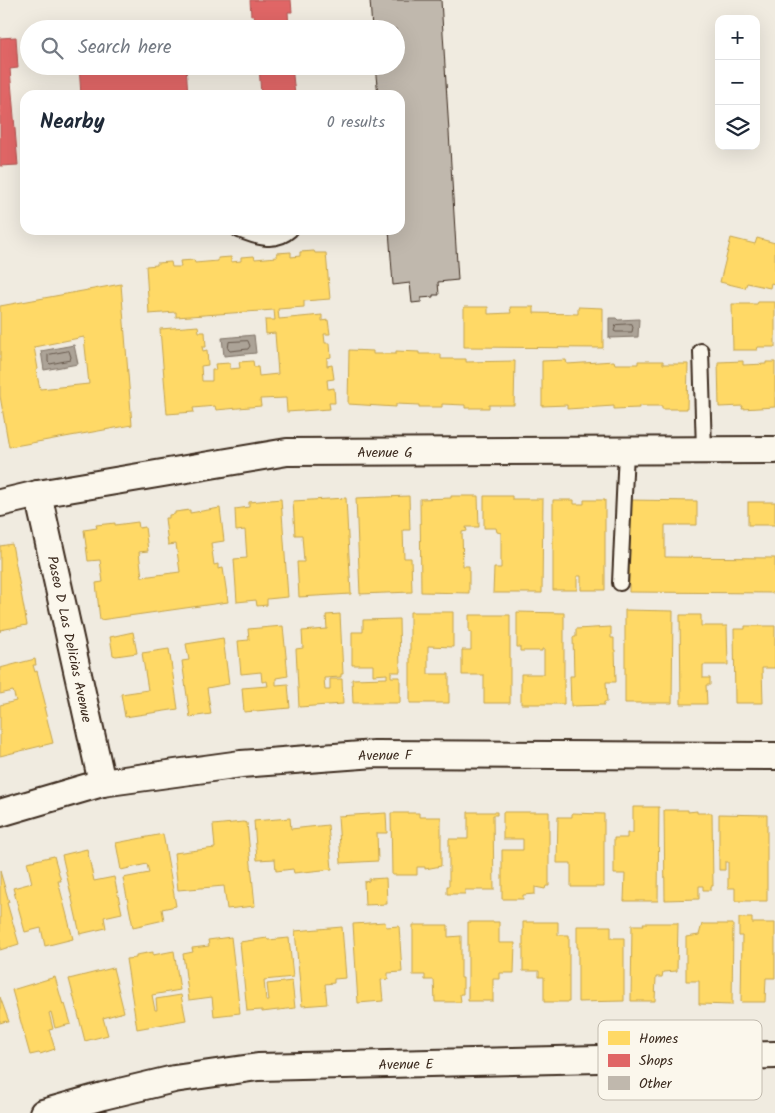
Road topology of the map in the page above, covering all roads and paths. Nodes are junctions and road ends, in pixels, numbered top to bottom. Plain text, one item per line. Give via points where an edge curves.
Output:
1 (252, 235) edge
2 (284, 235) edge
3 (701, 351) dead end
4 (704, 450) junction
5 (775, 450) edge
6 (626, 451) junction
7 (38, 494) junction
8 (0, 504) edge
9 (620, 583) dead end
10 (775, 756) edge
11 (102, 783) junction
12 (0, 813) edge
13 (762, 1055) edge
14 (775, 1055) edge
15 (598, 1059) edge
16 (43, 1113) edge

1 - 2 lane via 259,238
3 - 4 lane
4 - 5 street, Avenue G
4 - 6 street, Avenue G
6 - 7 street, Avenue G via 286,452
6 - 9 lane
7 - 8 street, Avenue G
7 - 11 street, Paseo D Las Delicias Avenue
10 - 11 street, Avenue F via 375,754 241,764
11 - 12 street, Avenue F
13 - 14 street, Avenue E
15 - 16 street, Avenue E via 258,1067 174,1079

